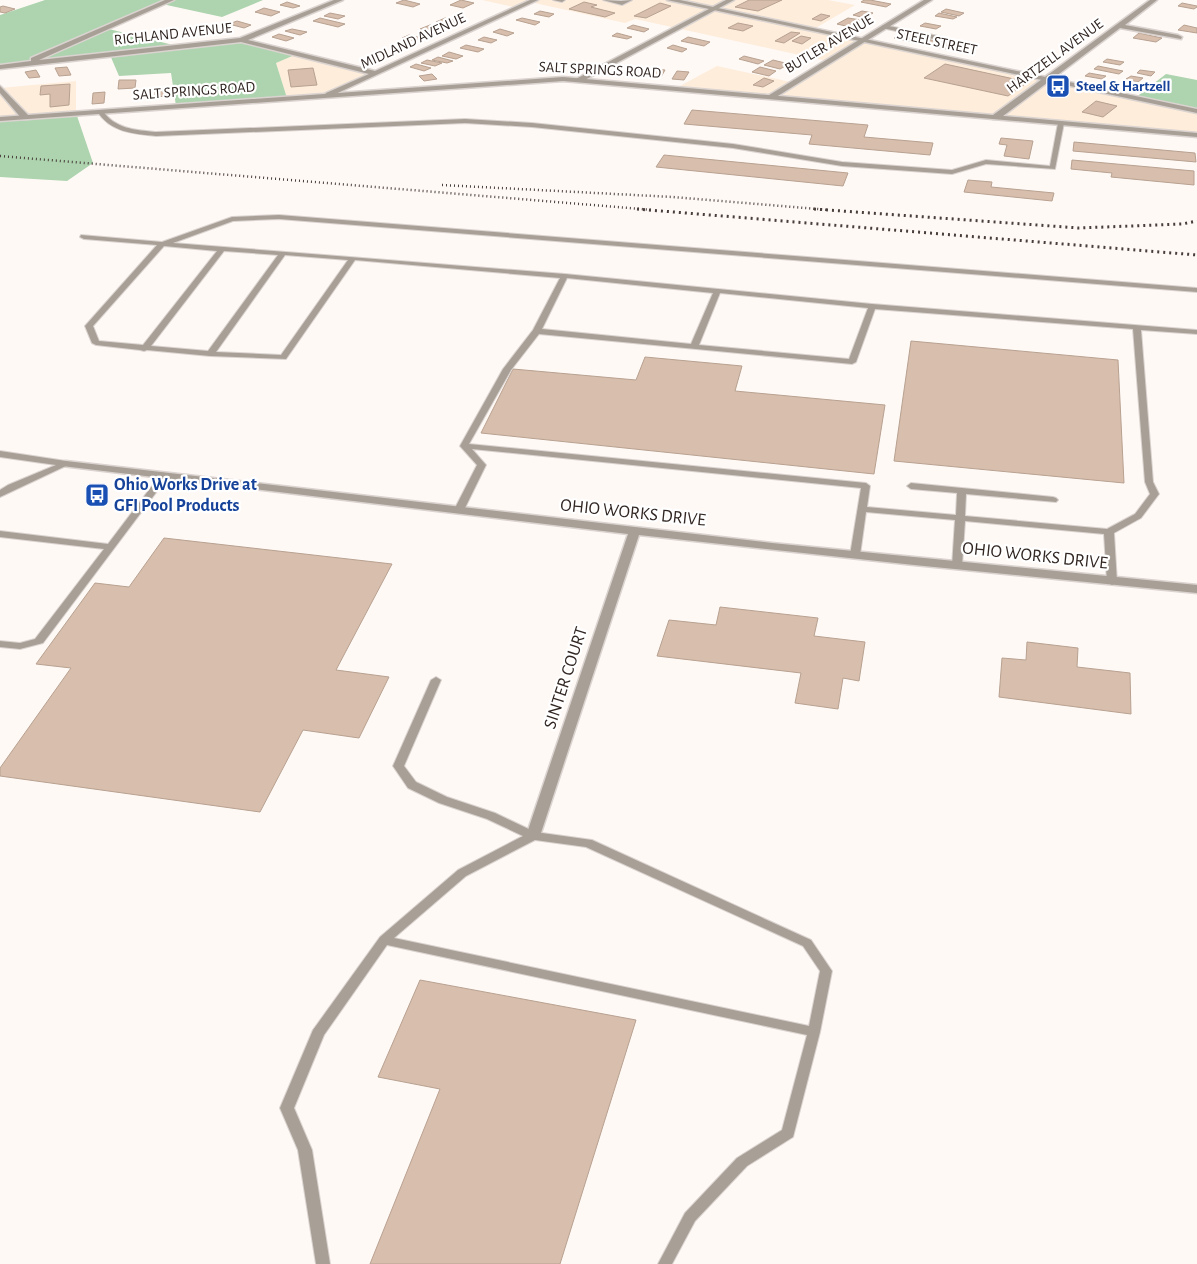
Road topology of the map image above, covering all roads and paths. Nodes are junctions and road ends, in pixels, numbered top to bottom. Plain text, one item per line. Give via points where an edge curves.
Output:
1 (171, 0) edge
2 (340, 0) edge
3 (536, 0) edge
4 (556, 0) edge
5 (562, 0) edge
6 (606, 0) edge
7 (629, 0) edge
8 (670, 0) edge
9 (731, 0) edge
10 (929, 0) edge
11 (1154, 0) edge
12 (714, 9) junction
13 (1119, 26) junction
14 (884, 27) junction
15 (1178, 37) dead end
16 (943, 39) dead end
17 (241, 40) junction
18 (862, 40) junction
19 (27, 64) junction
20 (0, 68) edge
21 (375, 74) junction
22 (1047, 79) junction
23 (578, 80) junction
24 (0, 88) edge
25 (329, 94) junction
26 (770, 97) junction
27 (100, 111) junction
28 (1197, 111) edge
29 (25, 117) junction
30 (996, 117) junction
31 (0, 119) edge
32 (1061, 123) junction
33 (1197, 135) edge
34 (84, 237) dead end
35 (162, 244) junction
36 (222, 249) junction
37 (283, 253) junction
38 (353, 258) junction
39 (565, 276) junction
40 (1197, 290) edge
41 (717, 291) junction
42 (872, 306) junction
43 (1137, 328) junction
44 (537, 331) junction
45 (1197, 332) edge
46 (694, 346) junction
47 (144, 349) junction
48 (210, 354) junction
49 (464, 446) junction
50 (0, 454) edge
51 (66, 464) junction
52 (164, 476) junction
53 (911, 486) dead end
54 (962, 491) junction
55 (0, 494) edge
56 (1053, 500) dead end
57 (862, 509) junction
58 (459, 510) junction
59 (959, 519) junction
60 (635, 531) junction
61 (1109, 532) junction
62 (0, 534) edge
63 (108, 548) junction
64 (855, 555) junction
65 (957, 566) junction
66 (1112, 582) junction
67 (1197, 589) edge
68 (0, 644) edge
69 (436, 680) dead end
70 (533, 836) junction
71 (384, 940) junction
72 (814, 1032) junction
73 (323, 1264) edge
74 (665, 1264) edge

1 - 19 street
2 - 17 street
3 - 21 street, MIDLAND AVENUE
4 - 5 lane
6 - 7 lane via 622,3
8 - 12 street, STEEL STREET
9 - 12 street
10 - 14 street, BUTLER AVENUE
11 - 13 street, HARTZELL AVENUE
12 - 18 street, STEEL STREET
12 - 23 street
13 - 15 street
13 - 22 street, HARTZELL AVENUE
14 - 16 lane
14 - 18 street, BUTLER AVENUE
17 - 19 street, RICHLAND AVENUE
17 - 21 street, RICHLAND AVENUE
18 - 22 street, STEEL STREET
18 - 26 street, BUTLER AVENUE
19 - 20 street, RICHLAND AVENUE
21 - 25 street, MIDLAND AVENUE
22 - 28 street, STEEL STREET
22 - 30 street, HARTZELL AVENUE
23 - 25 street, SALT SPRINGS ROAD
23 - 26 street, SALT SPRINGS ROAD
24 - 29 street
25 - 27 street, SALT SPRINGS ROAD
26 - 30 street, SALT SPRINGS ROAD
27 - 29 street, SALT SPRINGS ROAD
27 - 32 lane via 104,120 115,126 156,134 484,122 733,146 842,164 952,172 986,162 1053,168
29 - 31 street, SALT SPRINGS ROAD
30 - 32 street, SALT SPRINGS ROAD
32 - 33 street, SALT SPRINGS ROAD
34 - 35 lane
35 - 36 lane
35 - 40 lane via 232,219 279,217
35 - 47 lane via 89,326 96,343
36 - 37 lane
36 - 47 lane
37 - 38 lane
37 - 48 lane
38 - 39 lane
38 - 48 lane via 283,357
39 - 41 lane
39 - 44 lane
41 - 42 lane
41 - 46 lane
42 - 43 lane
42 - 46 lane via 852,362
43 - 45 lane
43 - 61 lane via 1149,482 1155,494 1138,516
44 - 46 lane
44 - 49 lane via 507,369
47 - 48 lane
49 - 57 lane via 866,486
49 - 58 lane via 482,466
50 - 51 lane
51 - 52 street, OHIO WORKS DRIVE
51 - 55 lane
52 - 58 street, OHIO WORKS DRIVE
52 - 63 lane
53 - 54 lane
54 - 56 lane
54 - 59 lane
57 - 59 lane
57 - 64 lane
58 - 60 street, OHIO WORKS DRIVE
59 - 61 lane
59 - 65 lane
60 - 64 street, OHIO WORKS DRIVE
60 - 70 street, SINTER COURT
61 - 66 lane
62 - 63 lane
63 - 68 lane via 39,641 20,646
64 - 65 street, OHIO WORKS DRIVE
65 - 66 street, OHIO WORKS DRIVE
66 - 67 street, OHIO WORKS DRIVE
69 - 70 lane via 398,766 412,785
70 - 71 lane via 462,873
70 - 72 lane via 588,843 807,943 826,971
71 - 72 lane
71 - 73 lane via 318,1033 287,1108 304,1150
72 - 74 lane via 788,1134 742,1162 690,1218

